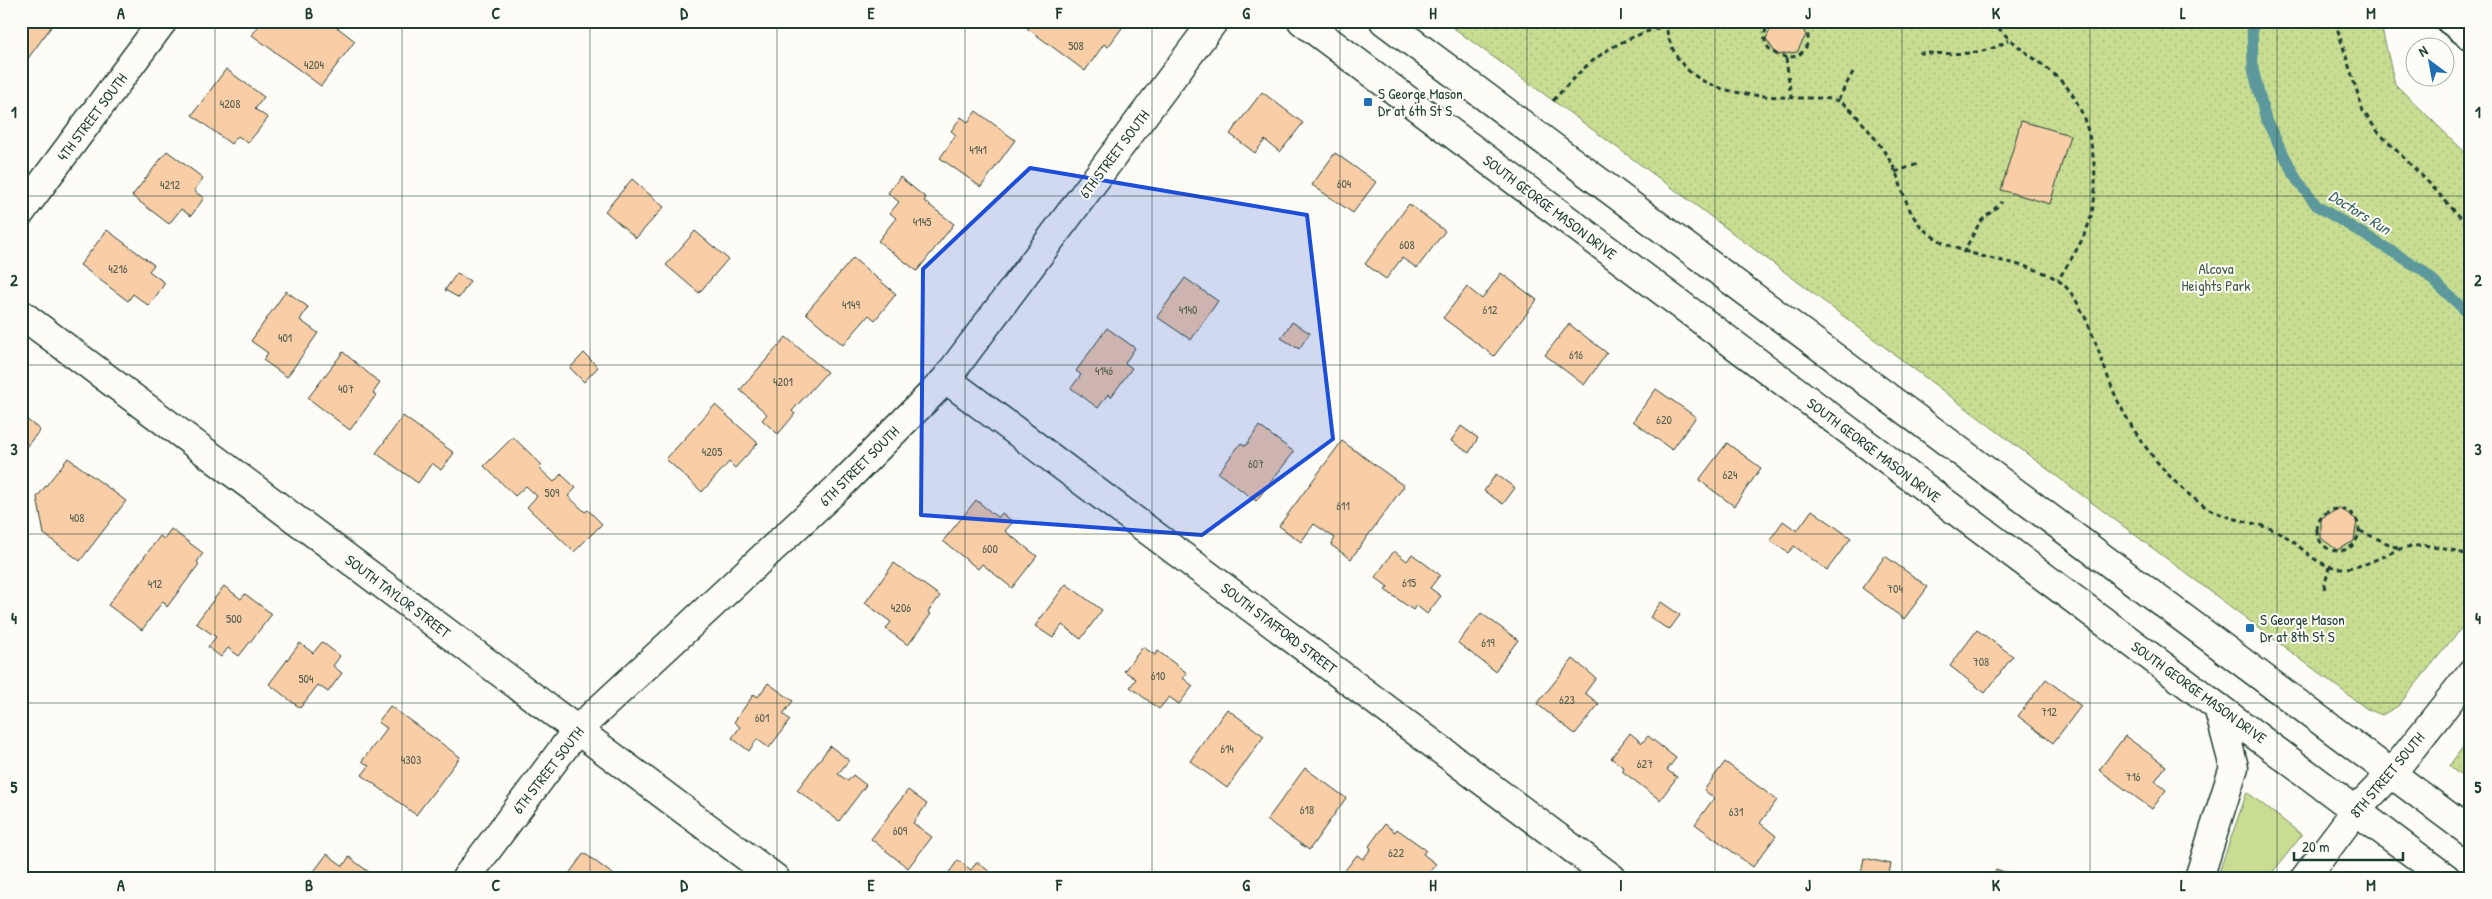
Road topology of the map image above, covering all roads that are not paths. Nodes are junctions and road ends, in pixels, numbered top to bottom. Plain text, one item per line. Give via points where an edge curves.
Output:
1 (163, 21) edge
2 (1214, 21) edge
3 (1302, 21) edge
4 (1384, 21) edge
5 (2447, 22) edge
6 (2471, 40) edge
7 (21, 212) edge
8 (21, 314) edge
9 (946, 379) junction
10 (2471, 673) edge
11 (2218, 707) junction
12 (577, 730) junction
13 (2392, 773) junction
14 (2357, 809) junction
15 (2471, 833) edge
16 (466, 878) edge
17 (775, 878) edge
18 (1612, 878) edge
19 (2199, 878) edge
20 (2305, 878) edge
21 (2446, 878) edge

1 - 7 street, 4TH STREET SOUTH
2 - 9 street, 6TH STREET SOUTH
3 - 11 street, SOUTH GEORGE MASON DRIVE
4 - 13 street
5 - 6 lane
8 - 12 street, SOUTH TAYLOR STREET
9 - 12 street, 6TH STREET SOUTH via 843,484
9 - 18 street, SOUTH STAFFORD STREET
10 - 13 street, 8TH STREET SOUTH
11 - 14 street, SOUTH GEORGE MASON DRIVE
11 - 19 street via 2234,767
12 - 16 street, 6TH STREET SOUTH
12 - 17 street, SOUTH TAYLOR STREET
13 - 14 street, 8TH STREET SOUTH
13 - 15 street
14 - 20 street, 8TH STREET SOUTH
14 - 21 street, SOUTH GEORGE MASON DRIVE

